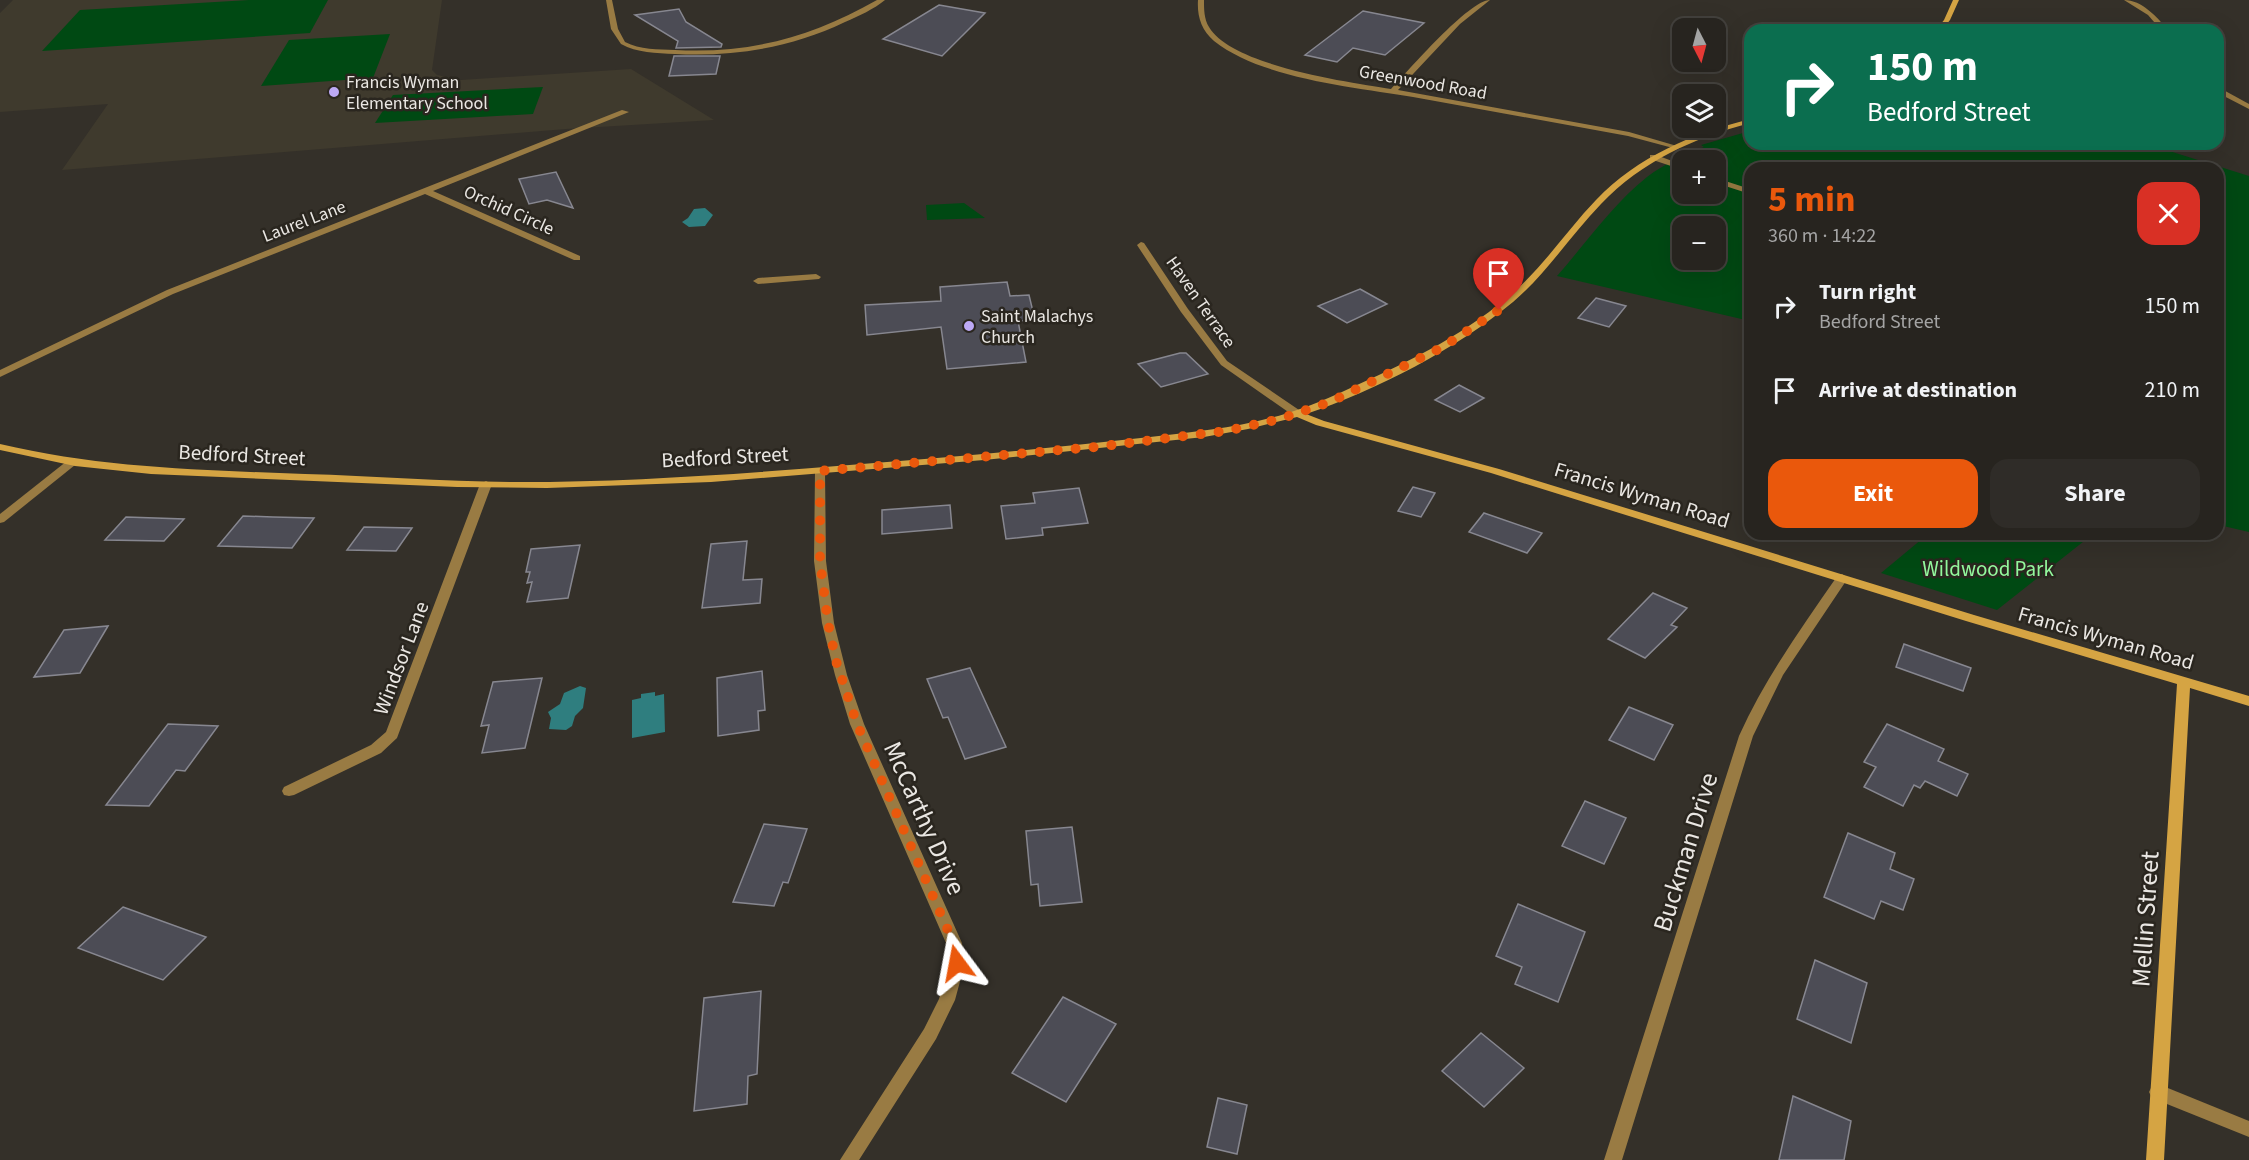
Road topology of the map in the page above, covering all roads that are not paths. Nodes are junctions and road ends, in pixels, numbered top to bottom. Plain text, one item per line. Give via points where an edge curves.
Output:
1 (609, 0) edge
2 (882, 0) edge
3 (1201, 0) edge
4 (1487, 0) edge
5 (1956, 0) edge
6 (2127, 0) edge
7 (1944, 24) edge
8 (2159, 24) edge
9 (1393, 91) junction
10 (2224, 94) edge
11 (2249, 107) edge
12 (625, 112) dead end
13 (1744, 124) edge
14 (1673, 146) junction
15 (1653, 158) junction
16 (1672, 164) edge
17 (1726, 184) edge
18 (1744, 190) edge
19 (428, 192) junction
20 (1141, 245) dead end
21 (577, 258) dead end
22 (816, 277) dead end
23 (758, 281) dead end
24 (0, 374) edge
25 (1298, 414) junction
26 (0, 447) edge
27 (71, 463) junction
28 (820, 471) junction
29 (486, 484) junction
30 (0, 520) edge
31 (1842, 578) junction
32 (2184, 681) junction
33 (2249, 700) edge
34 (289, 791) dead end
35 (2158, 1092) junction
36 (2249, 1130) edge
37 (849, 1160) edge
38 (1613, 1160) edge
39 (2156, 1160) edge

1 - 2 street via 616,33 623,43 658,52 704,54 765,49 792,42
3 - 9 street, Greenwood Road via 1202,23 1217,40 1236,51 1306,75
4 - 9 street via 1458,23
5 - 7 main road
6 - 8 street
9 - 14 street, Greenwood Road via 1629,134
10 - 11 street
12 - 19 street, Laurel Lane
13 - 14 main road, Bedford Street
14 - 15 main road, Bedford Street
15 - 16 street
15 - 25 main road, Bedford Street via 1608,192 1528,285 1482,322 1443,347
17 - 18 street
19 - 21 street, Orchid Circle
19 - 24 street, Laurel Lane via 170,292
20 - 25 street, Haven Terrace via 1224,363
22 - 23 street
25 - 28 main road, Bedford Street via 1198,435
25 - 31 main road, Francis Wyman Road
26 - 27 main road, Bedford Street
27 - 29 main road, Bedford Street
27 - 30 street
28 - 29 main road, Bedford Street via 615,483
28 - 37 street, McCarthy Drive via 820,561 838,666 857,724 954,944 957,963 947,1000 930,1034
29 - 34 street, Windsor Lane via 392,735 376,749
31 - 32 main road, Francis Wyman Road
31 - 38 street, Buckman Drive via 1761,699 1746,736
32 - 33 main road, Francis Wyman Road
32 - 35 main road, Mellin Street
35 - 36 street
35 - 39 main road, Mellin Street

